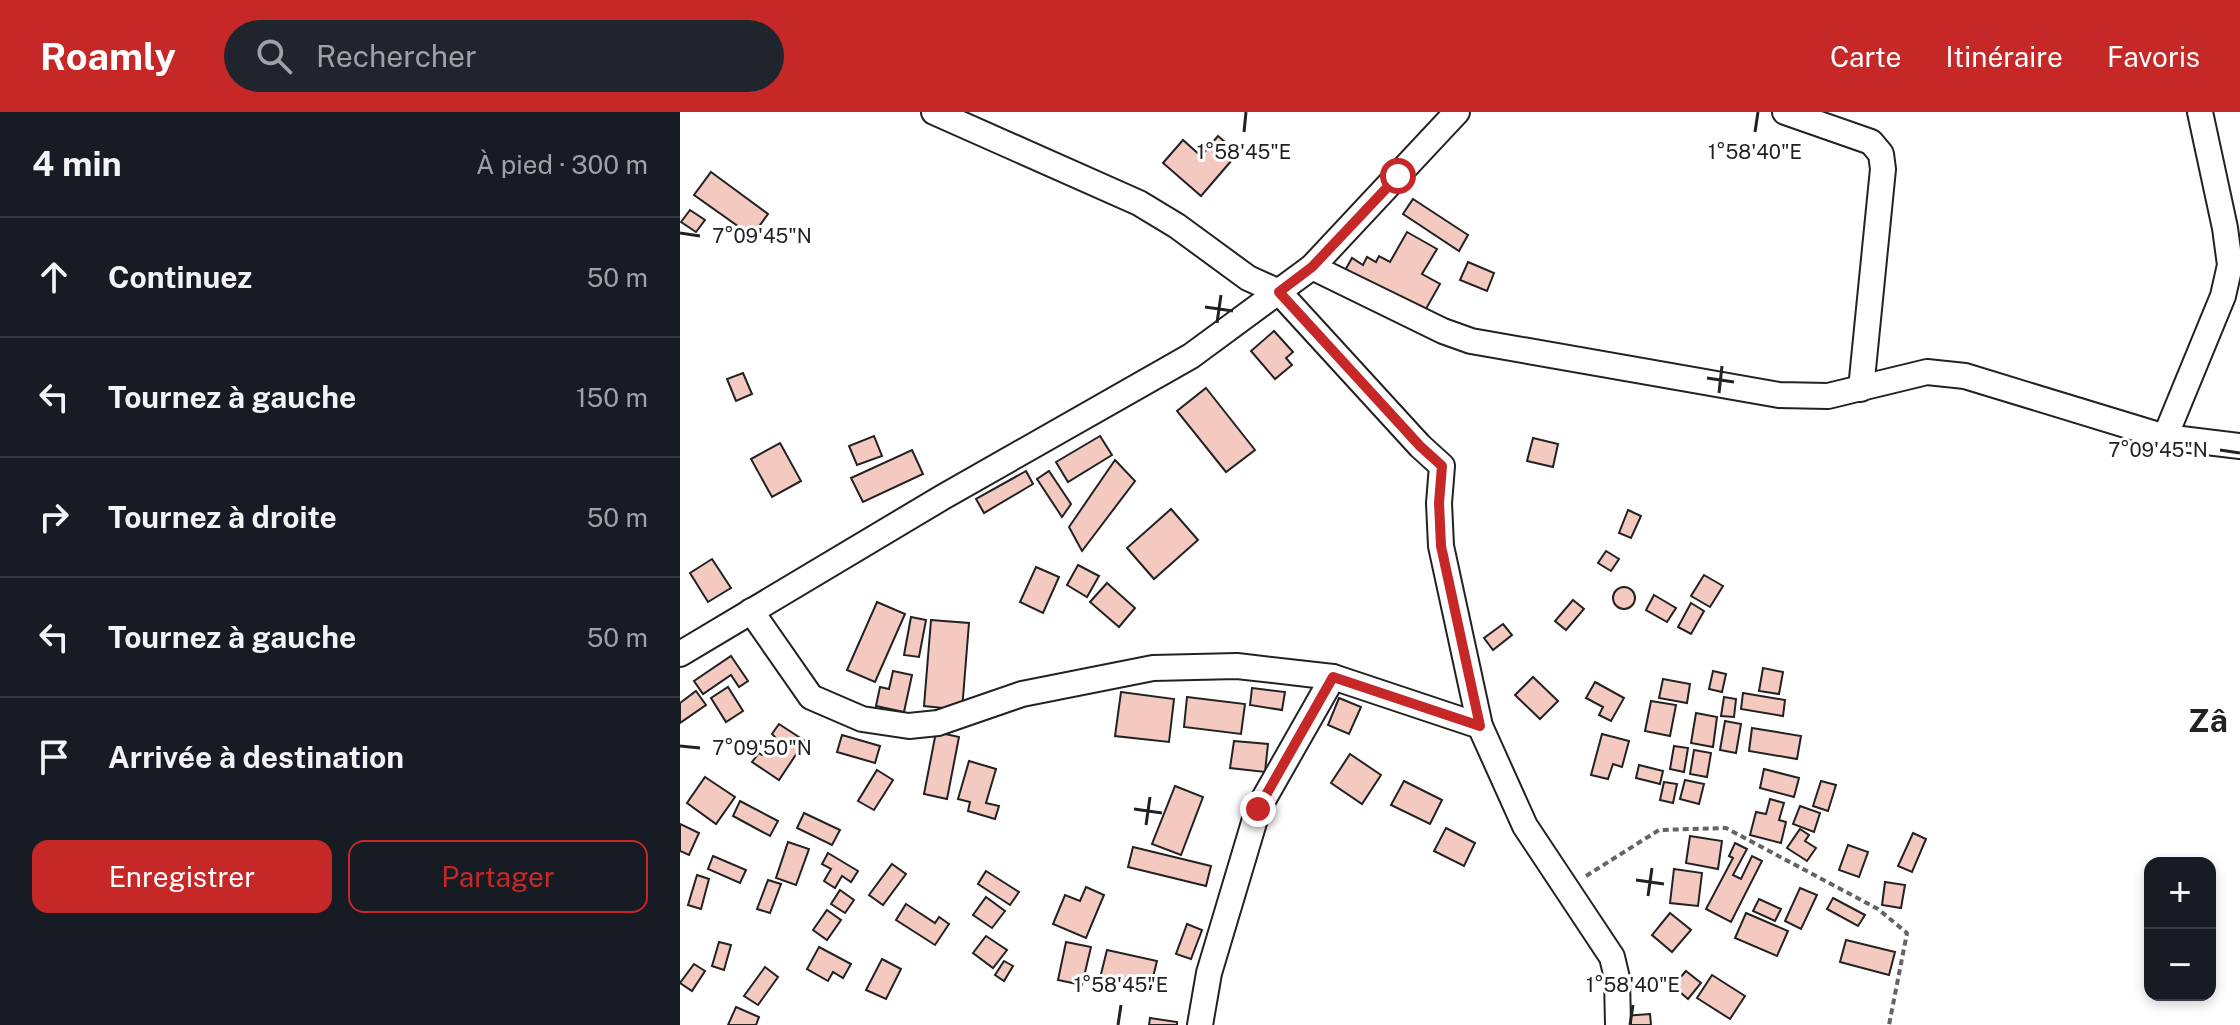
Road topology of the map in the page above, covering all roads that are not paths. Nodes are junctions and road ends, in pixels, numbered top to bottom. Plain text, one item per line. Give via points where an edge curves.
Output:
1 (934, 112) edge
2 (1457, 112) edge
3 (1785, 112) edge
4 (2200, 112) edge
5 (1312, 267) junction
6 (1279, 292) junction
7 (1861, 389) junction
8 (2165, 437) junction
9 (2240, 446) edge
10 (751, 611) junction
11 (680, 654) edge
12 (1333, 677) junction
13 (1480, 726) junction
14 (1200, 1025) edge
15 (1618, 1025) edge

1 - 6 street via 1139,203 1248,278
2 - 5 street
3 - 7 street via 1871,142 1881,154
4 - 8 street via 2230,265 2223,296
5 - 6 street
5 - 7 street via 1471,341 1779,395 1828,396
6 - 10 street via 1191,356
6 - 13 street via 1442,466 1441,546
7 - 8 street via 1927,372 1965,376
8 - 9 street
10 - 11 street
10 - 12 street via 811,697 862,719 909,726 938,723 1022,694 1153,668 1237,666
12 - 13 street
12 - 14 street via 1258,809 1209,973
13 - 15 street via 1525,826 1612,957

